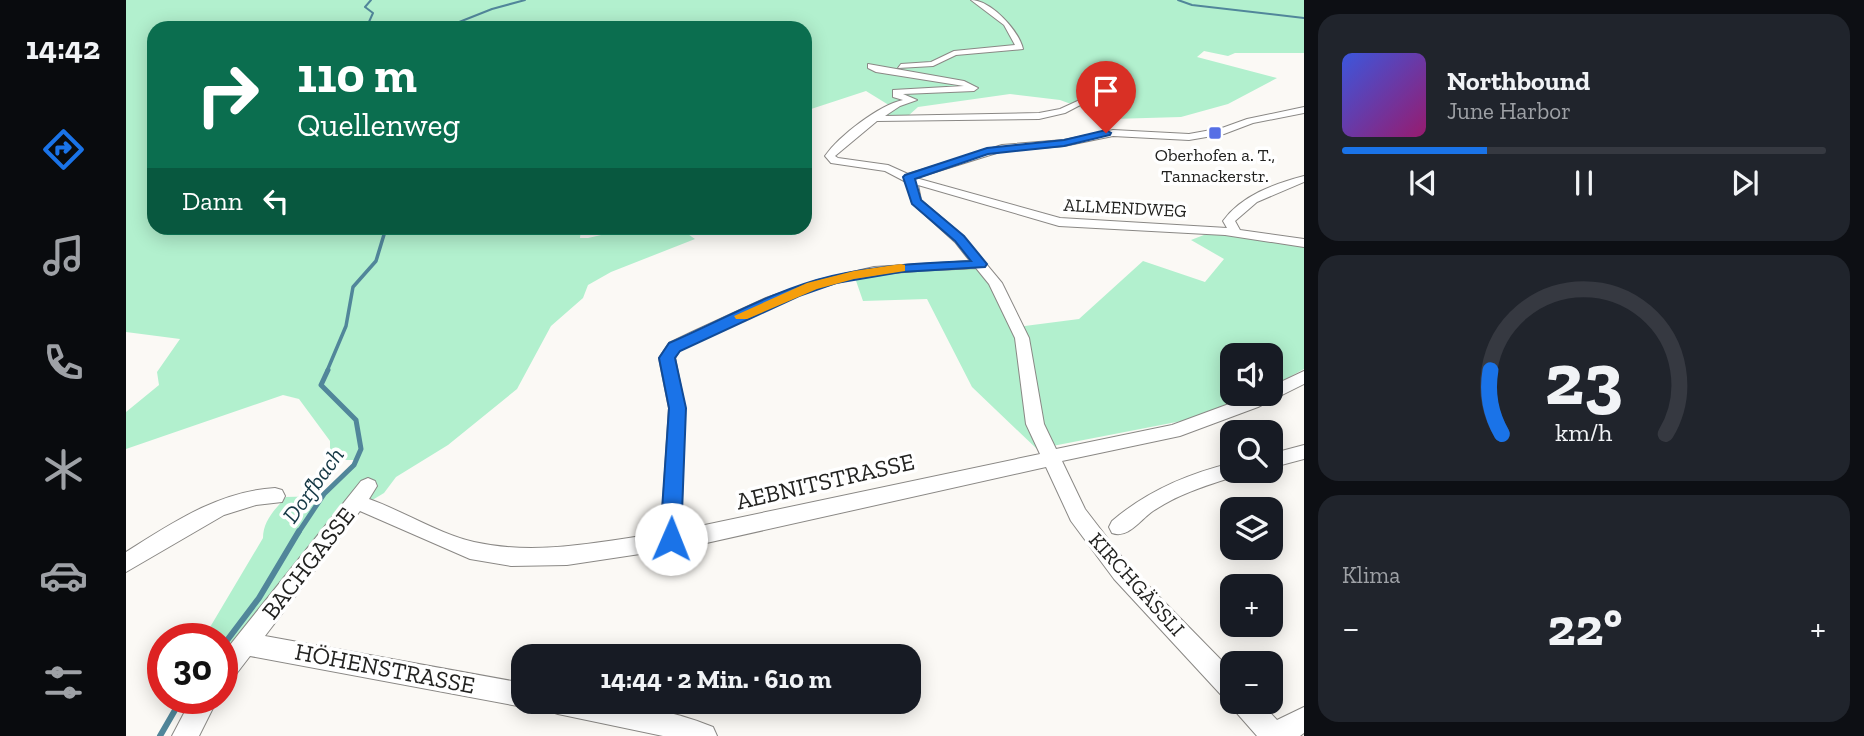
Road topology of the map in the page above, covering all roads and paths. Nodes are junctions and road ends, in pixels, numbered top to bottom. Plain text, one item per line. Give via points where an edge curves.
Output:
1 (974, 0) edge
2 (1082, 102) dead end
3 (1304, 110) edge
4 (874, 119) junction
5 (910, 179) junction
6 (1304, 179) edge
7 (1235, 232) junction
8 (1304, 243) edge
9 (980, 264) junction
10 (1304, 377) edge
11 (1304, 452) edge
12 (1050, 458) junction
13 (1283, 458) edge
14 (1220, 473) edge
15 (275, 496) dead end
16 (368, 496) joint
17 (1119, 527) dead end
18 (671, 539) junction
19 (126, 563) edge
20 (246, 643) junction
21 (238, 653) edge
22 (1220, 676) edge
23 (511, 693) edge
24 (197, 714) edge
25 (617, 714) edge
26 (1253, 714) edge
27 (1304, 719) edge
28 (1267, 733) edge
29 (185, 736) edge
30 (704, 736) edge

1 - 4 street via 1007,24 1021,46 954,53 930,65 871,66 876,71 973,86 969,90 896,92 913,100
2 - 4 street via 1055,115 1032,117
3 - 5 street via 1196,136 1113,133 1002,148
4 - 5 street, ALLMENDWEG via 830,156 842,163 888,168
5 - 7 street, ALLMENDWEG via 1059,222
5 - 9 street, KIRCHGÄSSLI via 916,201
6 - 7 street via 1279,187 1239,210 1228,221
7 - 8 street, ALLMENDWEG
9 - 12 street, KIRCHGÄSSLI via 1023,338 1033,413
9 - 18 street via 901,268 834,280 674,347 667,358 677,408
10 - 12 street, AEBNITSTRASSE via 1252,403 1174,431
11 - 13 street
12 - 18 street, AEBNITSTRASSE
12 - 22 street, KIRCHGÄSSLI via 1078,515 1102,548
14 - 17 street via 1157,499
15 - 19 street via 252,498 199,518
16 - 18 street, AEBNITSTRASSE via 470,550 512,557 567,556
16 - 20 street, BACHGASSE
20 - 21 street, BACHGASSE
20 - 23 street, HÖHENSTRASSE
24 - 29 street
25 - 30 street
26 - 28 street
27 - 28 street via 1288,729

